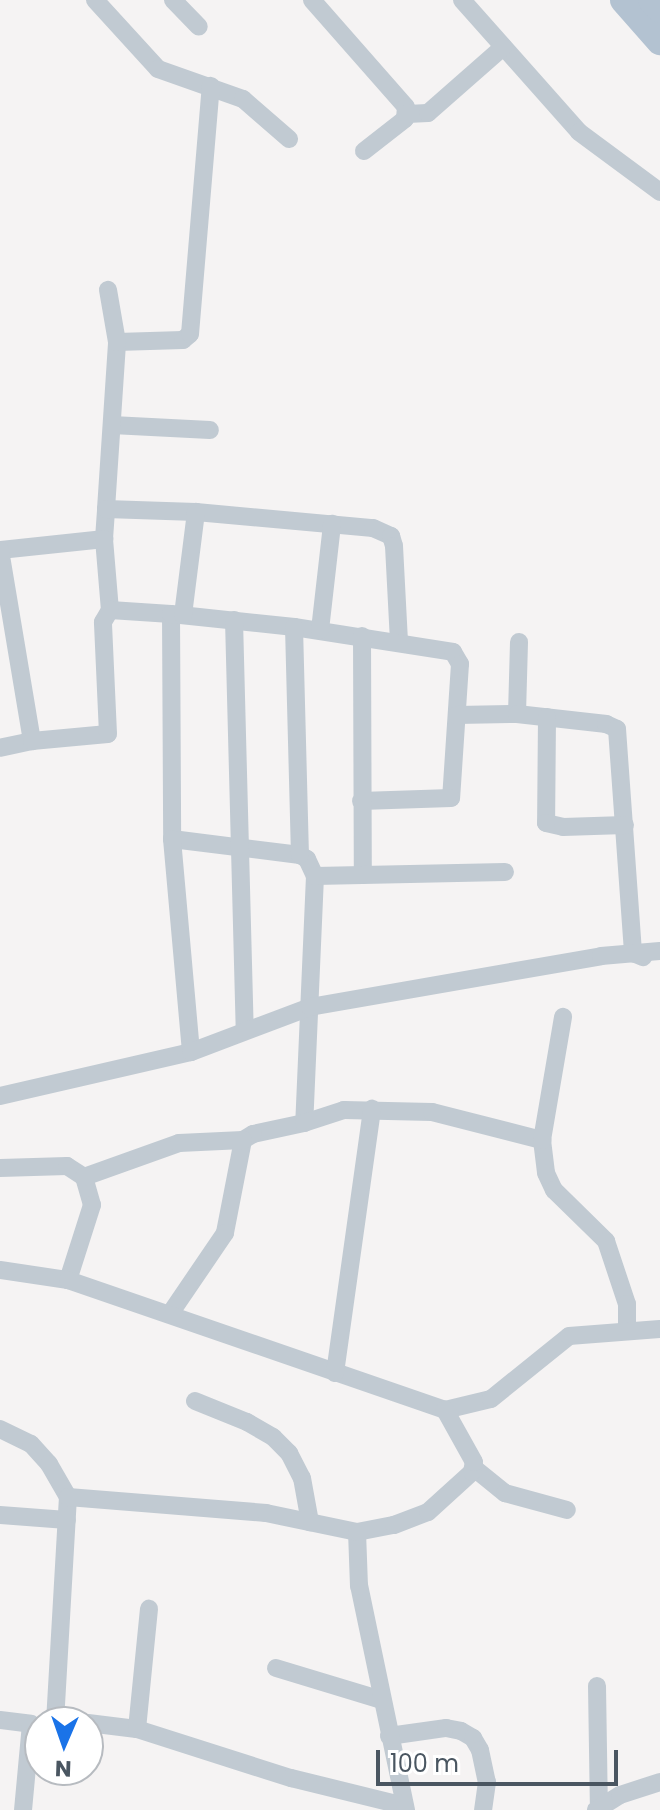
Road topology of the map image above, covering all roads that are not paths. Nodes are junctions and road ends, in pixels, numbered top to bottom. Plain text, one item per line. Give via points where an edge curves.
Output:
1 (95, 0) edge
2 (173, 0) edge
3 (312, 0) edge
4 (462, 0) edge
5 (624, 0) edge
6 (652, 0) edge
7 (660, 9) edge
8 (199, 27) dead end
9 (660, 41) edge
10 (503, 47) junction
11 (211, 86) junction
12 (407, 114) junction
13 (289, 139) dead end
14 (364, 151) dead end
15 (660, 192) edge
16 (108, 290) dead end
17 (117, 342) junction
18 (112, 425) junction
19 (210, 430) dead end
20 (106, 509) junction
21 (196, 512) junction
22 (332, 524) junction
23 (104, 539) junction
24 (0, 550) edge
25 (110, 610) junction
26 (177, 615) junction
27 (234, 620) junction
28 (294, 627) junction
29 (320, 630) junction
30 (362, 636) junction
31 (399, 642) junction
32 (519, 642) dead end
33 (517, 714) junction
34 (457, 715) junction
35 (547, 717) junction
36 (32, 741) junction
37 (0, 748) edge
38 (361, 801) junction
39 (625, 825) junction
40 (172, 839) junction
41 (239, 846) junction
42 (300, 855) junction
43 (505, 872) dead end
44 (363, 875) junction
45 (315, 876) junction
46 (660, 951) edge
47 (633, 953) junction
48 (660, 963) edge
49 (310, 1007) junction
50 (563, 1017) dead end
51 (245, 1031) junction
52 (191, 1052) junction
53 (0, 1096) edge
54 (372, 1109) junction
55 (304, 1123) junction
56 (243, 1140) junction
57 (542, 1140) junction
58 (0, 1168) edge
59 (84, 1177) junction
60 (0, 1270) edge
61 (68, 1280) junction
62 (170, 1314) junction
63 (627, 1329) junction
64 (660, 1329) edge
65 (335, 1373) junction
66 (195, 1401) dead end
67 (445, 1410) junction
68 (0, 1429) edge
69 (474, 1468) junction
70 (68, 1497) junction
71 (567, 1510) dead end
72 (0, 1515) edge
73 (67, 1520) junction
74 (310, 1522) junction
75 (357, 1532) junction
76 (149, 1609) dead end
77 (276, 1668) dead end
78 (597, 1686) dead end
79 (381, 1700) junction
80 (55, 1706) edge
81 (0, 1720) edge
82 (24, 1723) edge
83 (104, 1725) edge
84 (137, 1729) junction
85 (389, 1736) junction
86 (660, 1782) edge
87 (26, 1786) edge
88 (405, 1808) edge
89 (598, 1809) edge
90 (23, 1810) edge
91 (483, 1810) edge

1 - 11 street via 158,69
2 - 8 street
3 - 12 street
4 - 10 street
5 - 9 main road
6 - 7 main road
10 - 12 street via 428,113
10 - 15 street via 579,132
11 - 13 street via 243,99
11 - 17 street via 190,334 183,340
12 - 14 street
16 - 17 street
17 - 18 street
18 - 19 street
18 - 20 street
20 - 21 street
20 - 23 street
21 - 22 street
21 - 26 street
22 - 29 street
22 - 31 street via 373,528 391,536
23 - 24 street
23 - 25 street
24 - 36 street
25 - 26 street
25 - 36 street via 103,622 108,734
26 - 27 street
26 - 40 street
27 - 28 street
27 - 41 street
28 - 29 street
28 - 42 street
29 - 30 street
30 - 31 street
30 - 38 street
31 - 34 street via 453,652 460,664
32 - 33 street
33 - 34 street
33 - 35 street
34 - 38 street via 451,798
35 - 39 street via 617,729
35 - 39 street via 546,823
36 - 37 street
38 - 44 street
39 - 47 street
40 - 41 street
40 - 52 street
41 - 42 street
41 - 51 street
42 - 45 street
43 - 44 street
44 - 45 street
45 - 49 street
46 - 47 street
47 - 48 street
47 - 49 street
49 - 51 street
49 - 55 street
50 - 57 street
51 - 52 street
52 - 53 street
54 - 55 street via 344,1110
54 - 57 street via 432,1112
54 - 65 street
55 - 56 street
56 - 59 street via 179,1143
56 - 62 street via 225,1233
57 - 63 street via 554,1190 606,1241 627,1304
58 - 59 street via 67,1166
59 - 61 street via 92,1205
60 - 61 street
61 - 62 street
62 - 65 street
63 - 64 street
63 - 67 street via 569,1336 491,1399
65 - 67 street
66 - 74 street via 260,1429 289,1453 302,1478
67 - 69 street
68 - 70 street via 31,1444
69 - 71 street via 505,1493
69 - 75 street via 428,1512
70 - 73 street
70 - 74 street via 266,1513
72 - 73 street
73 - 80 street
74 - 75 street
75 - 79 street via 359,1586
76 - 84 street
77 - 79 street
78 - 89 street
79 - 85 street
81 - 82 street
83 - 84 street
84 - 88 street
85 - 88 street
85 - 91 street via 446,1728 473,1738 487,1782
86 - 89 street via 620,1795
87 - 90 street

